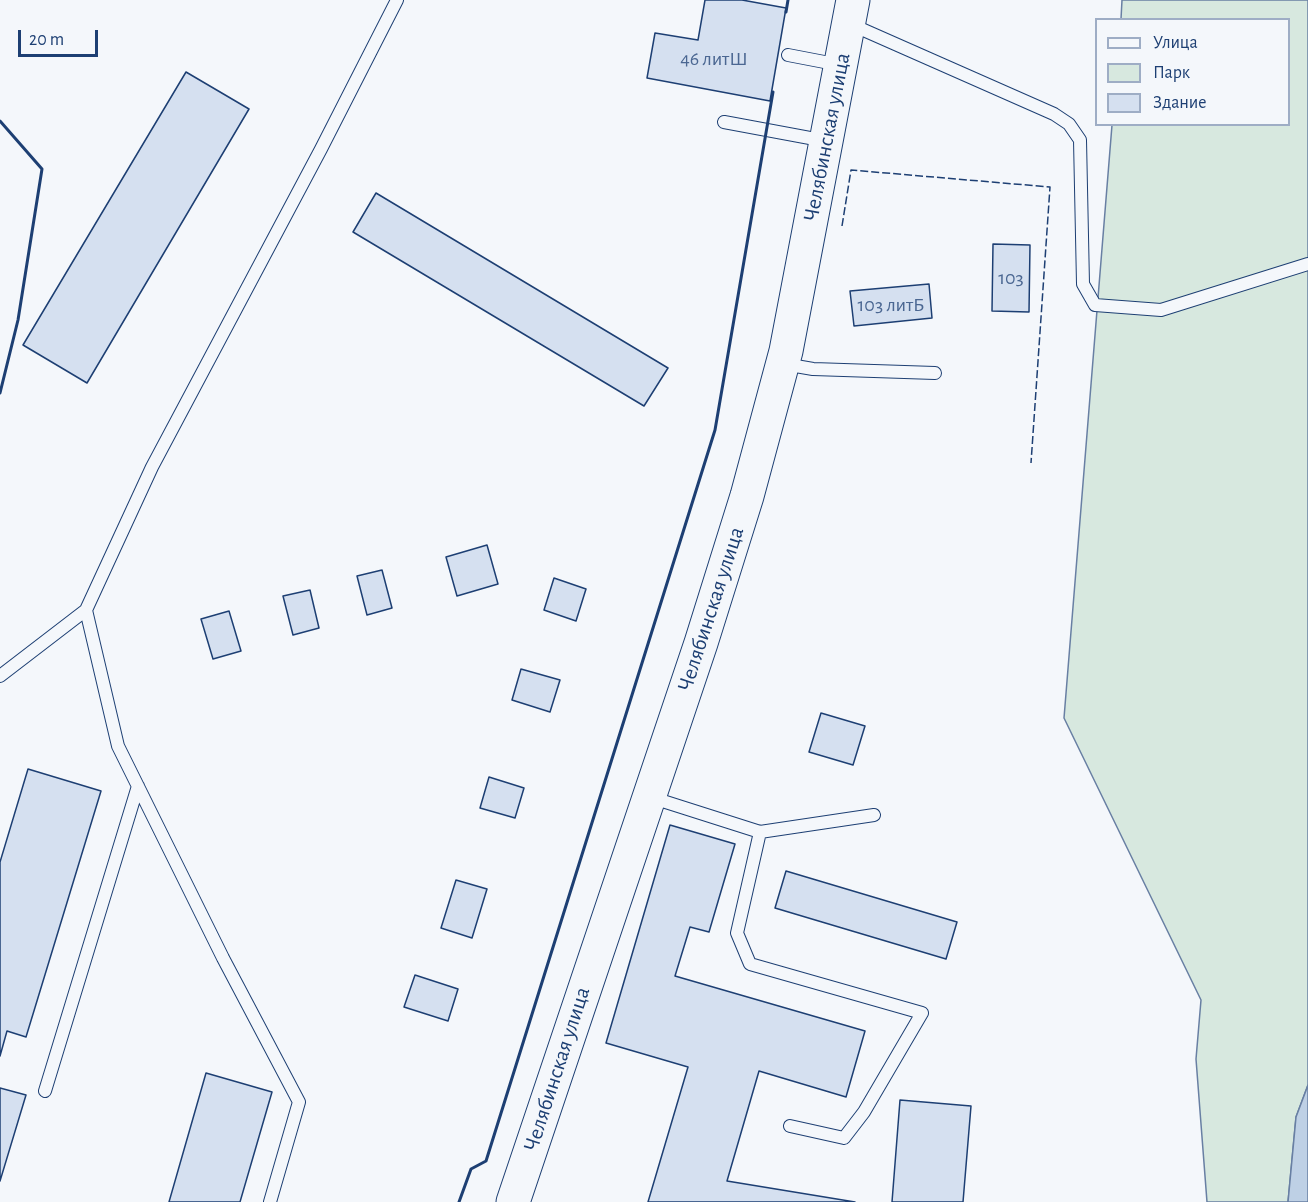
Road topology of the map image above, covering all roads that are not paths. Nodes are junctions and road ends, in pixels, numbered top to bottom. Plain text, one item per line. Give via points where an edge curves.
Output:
1 (397, 0) edge
2 (851, 12) edge
3 (788, 54) dead end
4 (841, 65) junction
5 (724, 122) dead end
6 (827, 141) junction
7 (1308, 264) edge
8 (782, 363) junction
9 (934, 373) dead end
10 (86, 610) junction
11 (0, 676) edge
12 (138, 786) junction
13 (649, 797) junction
14 (874, 815) dead end
15 (760, 832) junction
16 (45, 1091) dead end
17 (790, 1126) dead end
18 (270, 1202) edge
19 (513, 1202) edge

1 - 10 lane via 152,467
2 - 4 street, Челябинская улица
2 - 7 lane via 1069,124 1080,140 1083,284 1095,305 1161,310
3 - 4 lane
4 - 6 street, Челябинская улица
5 - 6 lane
6 - 8 street, Челябинская улица
8 - 9 lane via 813,369
8 - 13 street, Челябинская улица via 747,496
10 - 11 lane
10 - 12 lane via 118,746
12 - 16 lane
12 - 18 lane via 299,1102
13 - 15 lane
13 - 19 street, Челябинская улица
14 - 15 lane
15 - 17 lane via 736,933 750,964 922,1013 864,1112 844,1138

